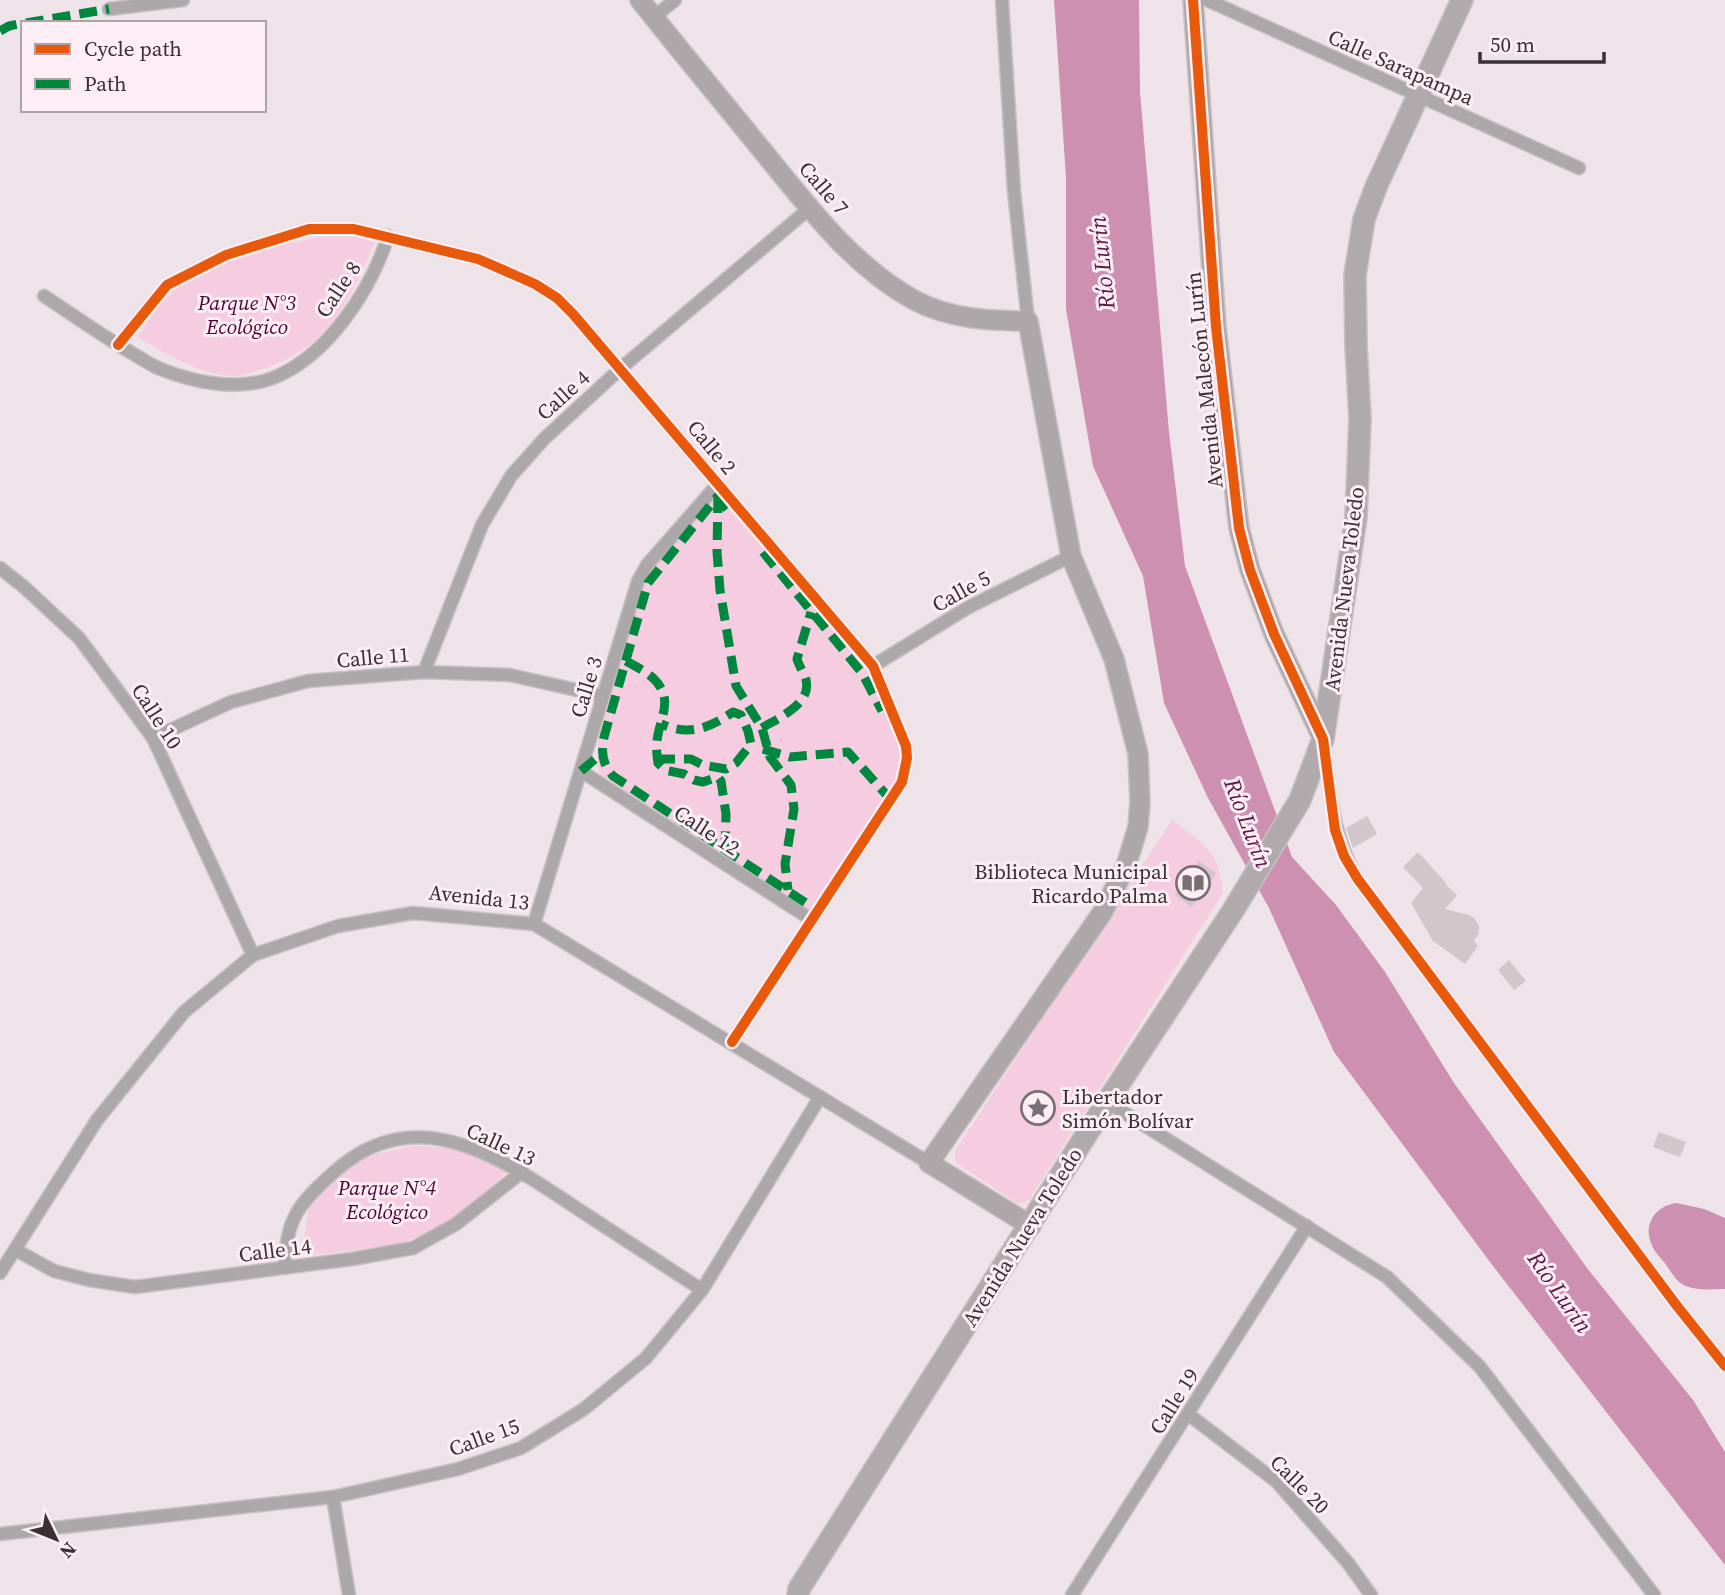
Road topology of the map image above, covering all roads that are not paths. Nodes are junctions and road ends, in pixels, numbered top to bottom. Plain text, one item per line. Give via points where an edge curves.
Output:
1 (183, 0) edge
2 (640, 0) edge
3 (676, 0) edge
4 (1002, 0) edge
5 (1193, 0) edge
6 (1207, 0) edge
7 (1462, 0) edge
8 (109, 9) dead end
9 (654, 18) junction
10 (1418, 95) junction
11 (1579, 168) dead end
12 (810, 208) junction
13 (388, 236) junction
14 (44, 296) dead end
15 (1028, 321) junction
16 (118, 345) junction
17 (620, 369) junction
18 (718, 484) junction
19 (1071, 556) junction
20 (0, 568) edge
21 (873, 666) junction
22 (424, 672) junction
23 (603, 696) junction
24 (153, 738) junction
25 (1324, 739) junction
26 (581, 772) junction
27 (812, 920) junction
28 (534, 924) junction
29 (253, 955) junction
30 (732, 1042) junction
31 (820, 1097) junction
32 (1107, 1102) junction
33 (929, 1164) junction
34 (523, 1172) junction
35 (1031, 1226) junction
36 (1307, 1226) junction
37 (16, 1250) junction
38 (285, 1268) junction
39 (0, 1273) edge
40 (702, 1290) junction
41 (1725, 1366) edge
42 (1188, 1414) junction
43 (333, 1497) junction
44 (0, 1534) edge
45 (349, 1595) edge
46 (798, 1595) edge
47 (1072, 1595) edge
48 (1371, 1595) edge
49 (1654, 1595) edge

1 - 8 street
2 - 9 street, Calle 7
3 - 9 street
4 - 15 street
5 - 25 street, Avenida Malecón Lurín via 1216,327 1239,528 1274,634
6 - 10 street, Calle Sarapampa
7 - 10 main road, Avenida Nueva Toledo
9 - 12 street, Calle 7
10 - 11 street, Calle Sarapampa
10 - 25 main road, Avenida Nueva Toledo via 1368,209 1355,275 1360,418 1356,517
12 - 15 street, Calle 7 via 872,271 915,300 984,321
12 - 17 street, Calle 4
13 - 16 street, Calle 2 via 354,229 309,229 226,255 167,285
13 - 16 street, Calle 8 via 375,270 349,314 308,358 272,378 237,384 197,382 160,369
13 - 17 street, Calle 2 via 478,258 536,284 573,314
14 - 16 street, Calle 8
15 - 19 street
17 - 18 street, Calle 2
17 - 22 street, Calle 4 via 511,476 482,525
18 - 21 street, Calle 2
18 - 23 street, Calle 3 via 638,581
19 - 21 street, Calle 5 via 967,608
19 - 33 street via 1114,659 1138,754 1138,827 1126,866 1102,913
20 - 24 street, Calle 10 via 79,638
21 - 27 street, Calle 2 via 903,736 906,768 902,782
22 - 23 street, Calle 11 via 510,675
22 - 24 street, Calle 11 via 308,681 230,702
23 - 26 street, Calle 3
24 - 29 street, Calle 10
25 - 32 main road, Avenida Nueva Toledo via 1300,800
25 - 41 street via 1335,830 1357,878
26 - 27 street, Calle 12
26 - 28 street, Calle 3
27 - 30 street, Calle 2
28 - 29 street, Avenida 13 via 413,914 338,926
28 - 30 street, Avenida 13
29 - 37 street, Avenida 13 via 184,1012 97,1120
30 - 31 street, Avenida 13
31 - 33 street, Avenida 13
31 - 40 street, Calle 15
32 - 35 main road, Avenida Nueva Toledo
32 - 36 street
33 - 35 street, Avenida 13
34 - 38 street, Calle 14 via 456,1224 413,1248
34 - 38 street, Calle 13 via 452,1142 409,1137 385,1141 342,1165 304,1201 290,1223
34 - 40 street, Calle 13
35 - 46 main road, Avenida Nueva Toledo
36 - 42 street, Calle 19
36 - 49 street via 1387,1277 1480,1367
37 - 38 street, Calle 14 via 54,1271 135,1287
37 - 39 street, Avenida 13
40 - 43 street, Calle 15 via 646,1358 584,1409 521,1448 458,1469
42 - 47 street, Calle 19
42 - 48 street, Calle 20 via 1276,1482
43 - 44 street, Calle 15
43 - 45 street

